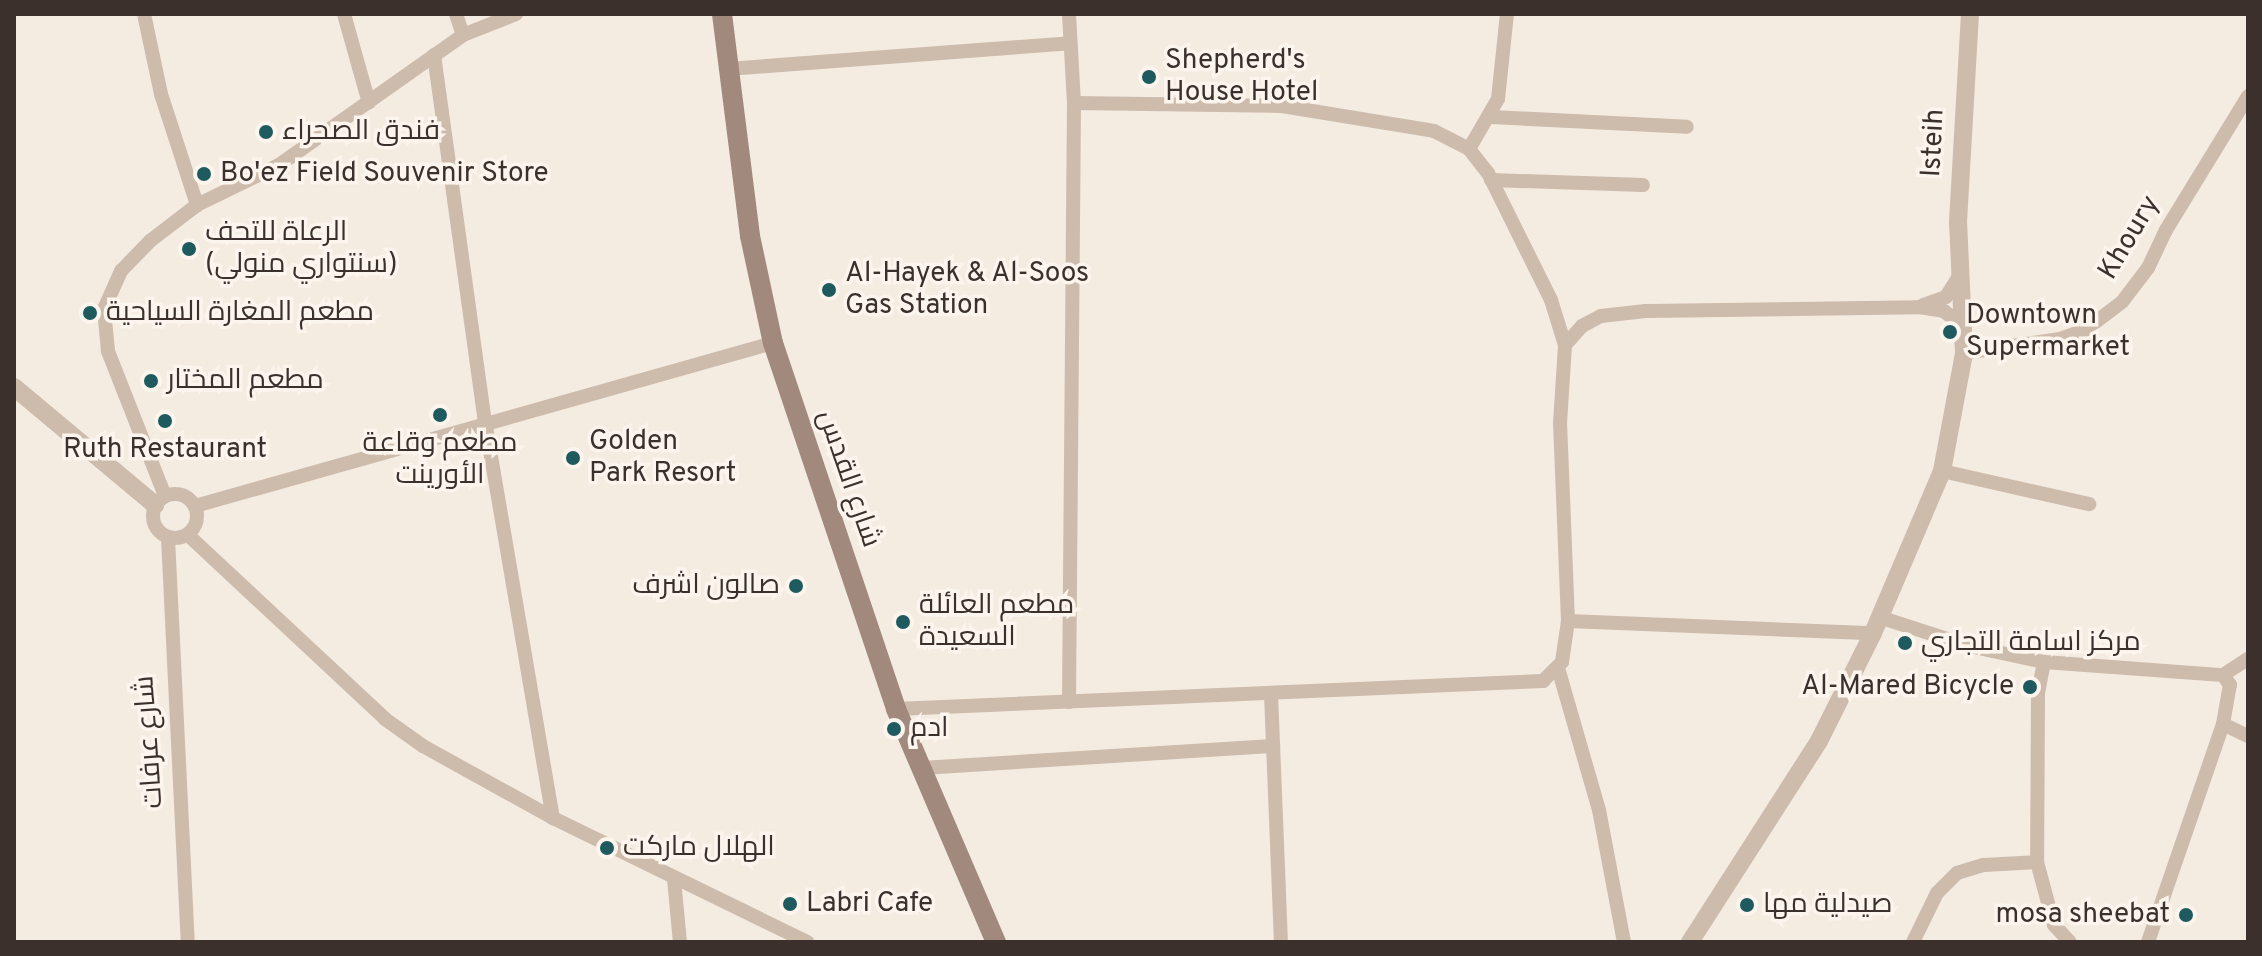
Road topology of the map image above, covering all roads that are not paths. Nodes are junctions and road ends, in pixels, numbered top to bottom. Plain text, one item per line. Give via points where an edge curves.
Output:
1 (144, 14) edge
2 (344, 14) edge
3 (456, 14) edge
4 (516, 14) edge
5 (722, 14) edge
6 (1069, 14) edge
7 (1507, 14) edge
8 (1970, 14) edge
9 (463, 35) junction
10 (1070, 43) junction
11 (434, 55) junction
12 (727, 69) junction
13 (2248, 96) edge
14 (369, 103) junction
15 (1074, 103) junction
16 (1492, 117) junction
17 (1687, 127) dead end
18 (1469, 149) junction
19 (1491, 180) junction
20 (1643, 185) dead end
21 (197, 205) junction
22 (1959, 276) junction
23 (1919, 307) junction
24 (1964, 327) junction
25 (773, 343) junction
26 (1565, 345) junction
27 (1964, 353) junction
28 (14, 387) edge
29 (485, 421) junction
30 (1942, 471) junction
31 (160, 500) junction
32 (2089, 504) dead end
33 (195, 506) junction
34 (188, 535) junction
35 (168, 538) junction
36 (1568, 621) junction
37 (1876, 625) junction
38 (2248, 659) edge
39 (2044, 662) junction
40 (1558, 668) junction
41 (2223, 675) junction
42 (1271, 694) junction
43 (1069, 702) junction
44 (896, 709) junction
45 (2223, 724) junction
46 (2248, 736) edge
47 (1273, 746) junction
48 (922, 768) junction
49 (553, 818) junction
50 (2037, 862) junction
51 (674, 879) junction
52 (1626, 938) edge
53 (188, 942) edge
54 (680, 942) edge
55 (807, 942) edge
56 (996, 942) edge
57 (1281, 942) edge
58 (1690, 942) edge
59 (1913, 942) edge
60 (2070, 942) edge
61 (2148, 942) edge

1 - 21 street via 161,94
2 - 14 street
3 - 9 street
4 - 9 street
5 - 12 main road, شارع القدس
6 - 10 street
7 - 16 street via 1507,51
8 - 22 street, Isteih
9 - 11 street
10 - 12 street
10 - 15 street
11 - 14 street
11 - 29 street
12 - 25 main road, شارع القدس via 750,236
13 - 27 street, Khoury via 2148,268 2122,302 2085,330 2060,339
14 - 21 street via 279,165
15 - 18 street via 1282,106 1434,131
15 - 43 street
16 - 17 street
16 - 18 street
18 - 19 street
19 - 20 street
19 - 26 street via 1551,300
21 - 31 street via 121,271 104,309 108,351
22 - 23 street via 1946,297
22 - 24 street, Isteih
23 - 24 street via 1944,311
23 - 26 street via 1601,316 1582,326
24 - 27 street, Isteih
25 - 29 street
25 - 44 main road, شارع القدس
26 - 36 street via 1560,423
27 - 30 street, Isteih
28 - 31 street
29 - 33 street
29 - 49 street
30 - 32 street
30 - 37 street, Isteih
31 - 33 street via 187,497
31 - 35 street via 157,530
33 - 34 street via 195,526
34 - 35 street
34 - 49 street via 385,719
35 - 53 street, شارع عرفات
36 - 37 street
36 - 40 street
37 - 39 street
37 - 58 street, Isteih via 1819,741
38 - 41 street
39 - 41 street
39 - 50 street via 2038,694
40 - 42 street via 1543,681 1514,684
40 - 52 street via 1599,810
41 - 45 street via 2230,685
42 - 43 street
42 - 47 street
43 - 44 street
44 - 48 main road, شارع القدس
45 - 46 street
45 - 61 street
47 - 48 street
47 - 57 street
48 - 56 main road, شارع القدس
49 - 51 street
50 - 59 street via 1957,873 1937,893
50 - 60 street via 2054,925
51 - 54 street
51 - 55 street

